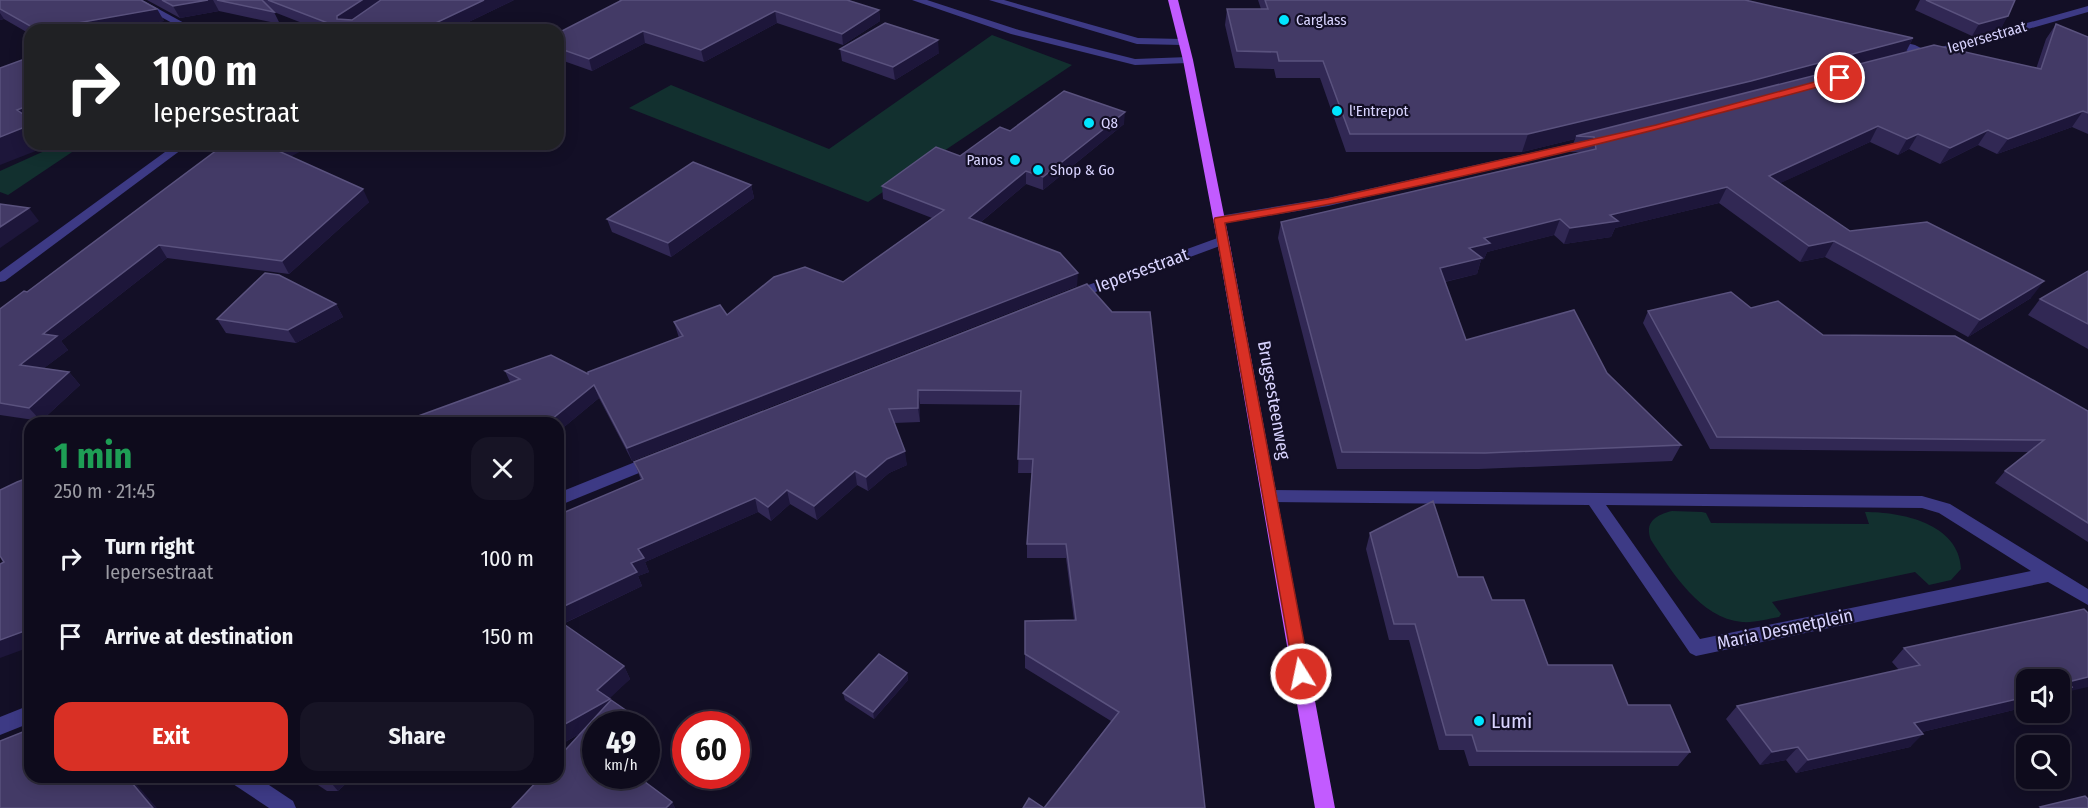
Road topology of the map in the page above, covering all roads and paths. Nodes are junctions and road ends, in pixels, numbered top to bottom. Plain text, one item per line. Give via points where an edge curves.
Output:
1 (135, 0) edge
2 (917, 0) edge
3 (994, 0) edge
4 (1173, 0) edge
5 (2088, 9) edge
6 (181, 24) edge
7 (1876, 39) edge
8 (1182, 42) junction
9 (1926, 55) junction
10 (1188, 60) junction
11 (1904, 61) edge
12 (1601, 140) edge
13 (175, 150) edge
14 (1219, 220) junction
15 (1224, 240) junction
16 (0, 278) edge
17 (1057, 301) edge
18 (668, 455) edge
19 (1270, 496) junction
20 (564, 498) edge
21 (1594, 500) junction
22 (2051, 574) junction
23 (2088, 598) edge
24 (24, 716) edge
25 (0, 726) edge
26 (249, 783) edge
27 (286, 808) edge
28 (1325, 808) edge

1 - 6 street
2 - 10 street via 1015,32 1135,62
3 - 8 street via 1137,41
4 - 8 main road, Brugsesteenweg
5 - 9 street, Iepersestraat
7 - 9 street via 1911,47
8 - 10 main road, Brugsesteenweg
9 - 11 street, Iepersestraat
10 - 14 main road, Brugsesteenweg
12 - 14 street via 1328,202
13 - 16 street
14 - 15 main road, Brugsesteenweg
15 - 17 street, Iepersestraat
15 - 19 main road, Brugsesteenweg
18 - 20 street
19 - 21 street
19 - 28 main road, Brugsesteenweg
21 - 22 street via 1922,502 1944,508
21 - 22 street, Maria Desmetplein via 1696,648
22 - 23 street
24 - 25 street
26 - 27 street

